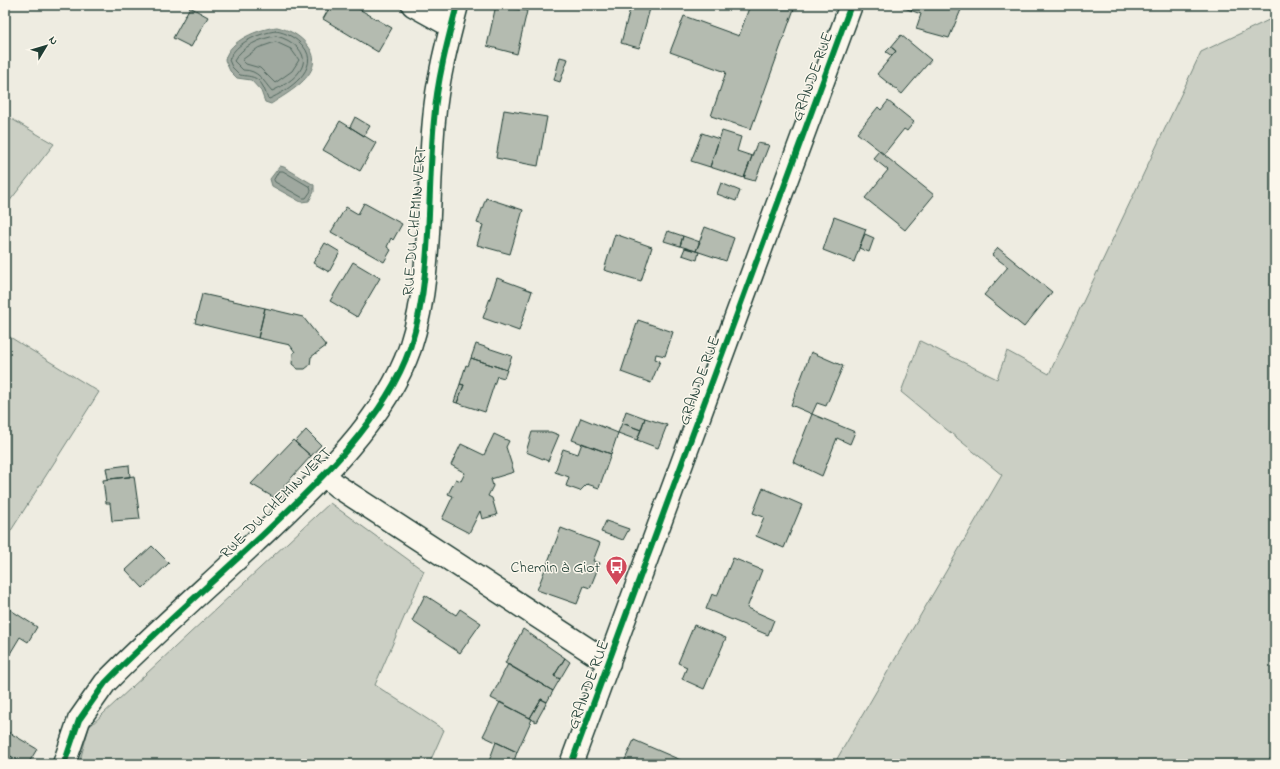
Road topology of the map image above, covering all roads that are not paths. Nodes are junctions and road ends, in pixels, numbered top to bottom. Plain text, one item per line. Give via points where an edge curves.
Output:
1 (413, 5) edge
2 (457, 5) edge
3 (851, 5) edge
4 (451, 26) junction
5 (325, 476) junction
6 (609, 663) junction
7 (64, 764) edge
8 (571, 764) edge

1 - 4 street
2 - 4 street, RUE DU CHEMIN VERT
3 - 6 street, GRANDE RUE
4 - 5 street, RUE DU CHEMIN VERT via 442,64 434,119 424,274 410,348 399,375 382,404
5 - 6 street
5 - 7 street, RUE DU CHEMIN VERT via 105,683 79,720
6 - 8 street, GRANDE RUE

